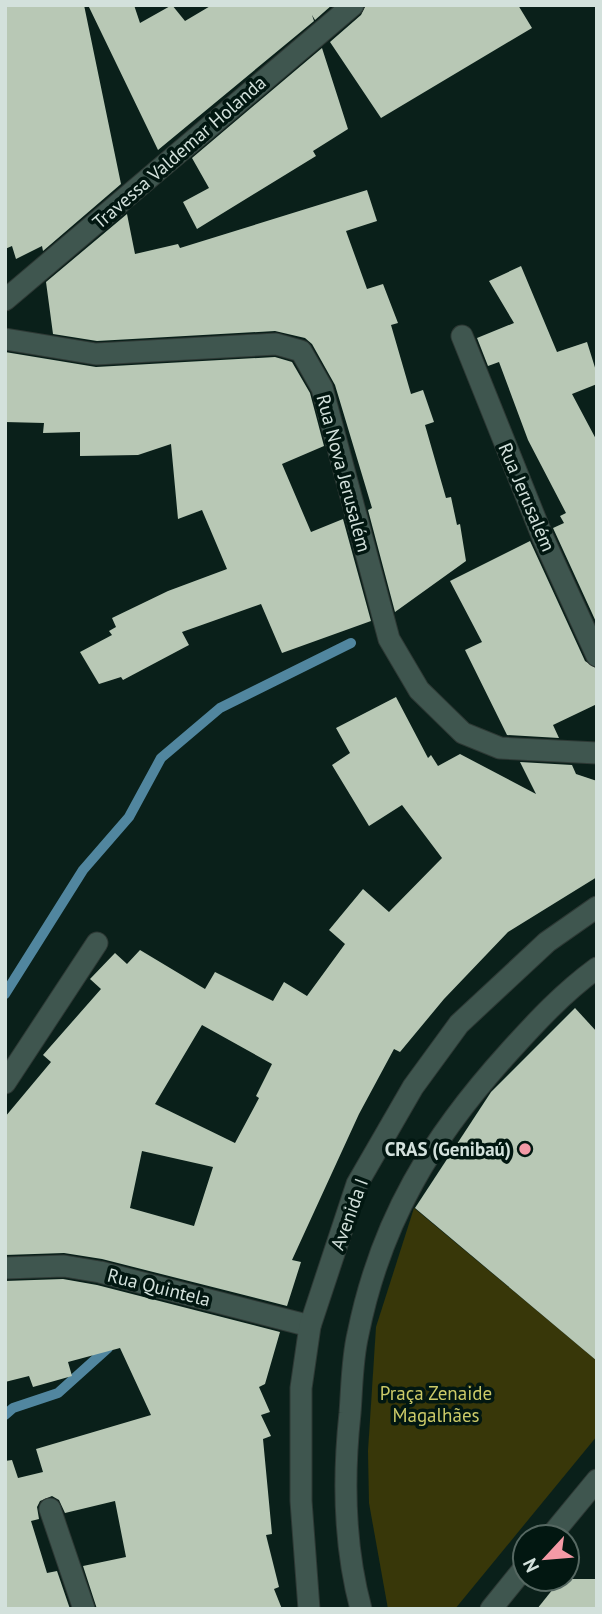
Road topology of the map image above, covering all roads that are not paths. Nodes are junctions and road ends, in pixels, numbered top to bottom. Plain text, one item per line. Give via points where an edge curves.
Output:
1 (353, 5) edge
2 (5, 300) edge
3 (462, 335) dead end
4 (5, 339) edge
5 (597, 656) edge
6 (597, 753) edge
7 (597, 907) edge
8 (97, 943) dead end
9 (597, 968) edge
10 (13, 1052) edge
11 (5, 1083) edge
12 (5, 1268) edge
13 (310, 1326) junction
14 (597, 1480) edge
15 (50, 1509) dead end
16 (562, 1523) edge
17 (511, 1584) edge
18 (84, 1609) edge
19 (309, 1609) edge
20 (361, 1609) edge
21 (491, 1609) edge

1 - 2 street, Travessa Valdemar Holanda
3 - 5 street, Rua Jerusalém via 543,538
4 - 6 street, Rua Nova Jerusalém via 96,354 276,344 301,351 322,388 389,639 419,690 463,733 500,748
7 - 13 street, Avenida I via 547,942 459,1024 413,1087 357,1184
8 - 10 street
9 - 20 street via 561,995 470,1095 419,1167 386,1236 357,1335 346,1450 347,1522
10 - 11 street
12 - 13 street, Rua Quintela via 64,1266 100,1272
13 - 19 street, Avenida I via 301,1388 301,1501
14 - 16 street
15 - 18 street
17 - 21 street

